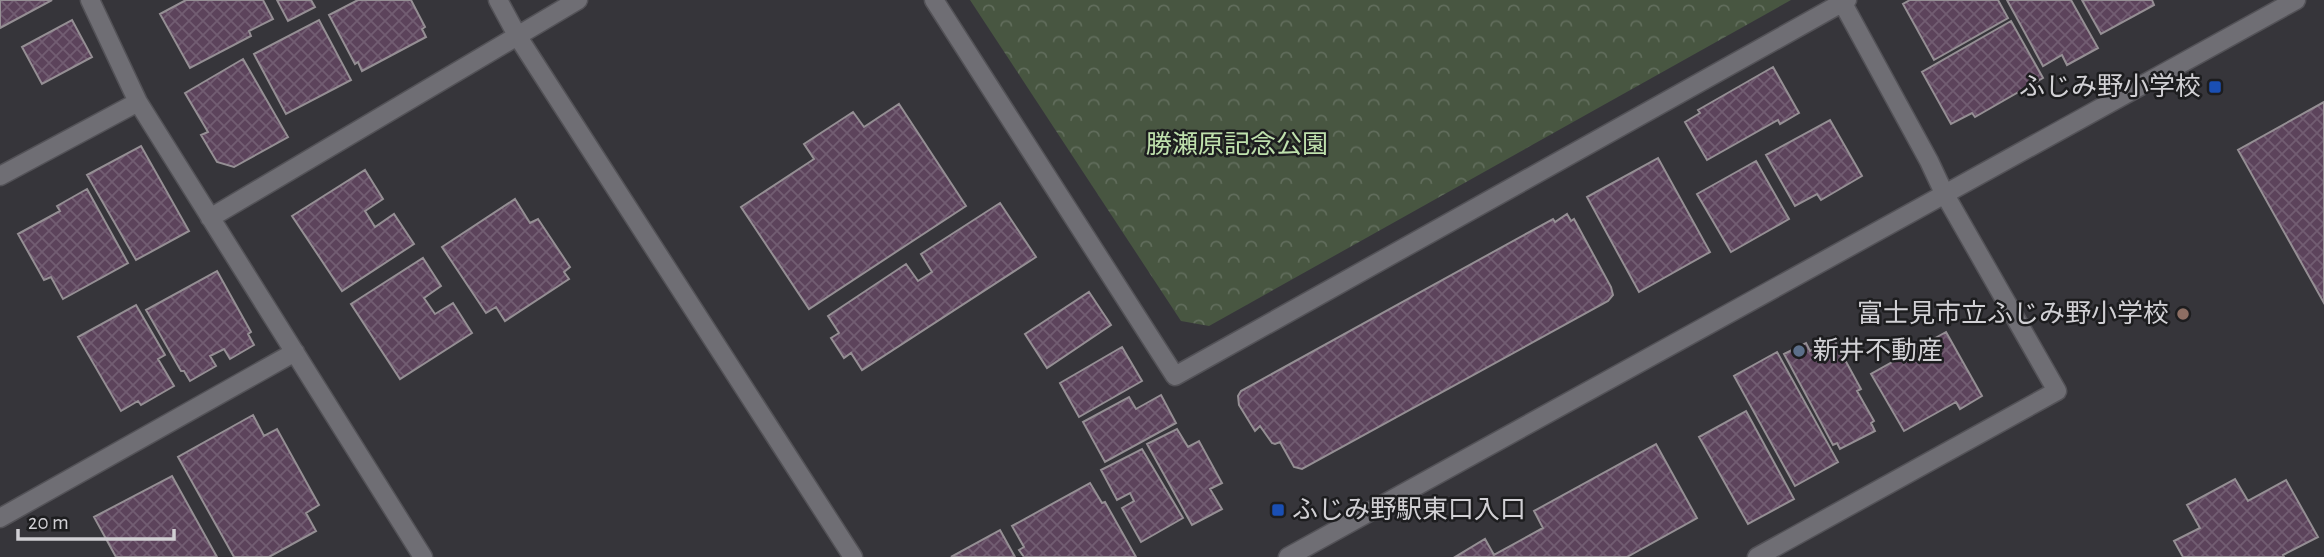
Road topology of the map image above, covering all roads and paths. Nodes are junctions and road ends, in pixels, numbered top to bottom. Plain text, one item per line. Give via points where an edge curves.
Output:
1 (90, 0) edge
2 (498, 0) edge
3 (578, 0) edge
4 (934, 0) edge
5 (2296, 0) edge
6 (1843, 1) edge
7 (518, 37) junction
8 (138, 102) junction
9 (0, 176) edge
10 (1944, 193) junction
11 (211, 218) junction
12 (295, 352) junction
13 (0, 518) edge
14 (423, 557) edge
15 (853, 557) edge
16 (1289, 557) edge
17 (1757, 557) edge

1 - 8 street
2 - 7 street
3 - 7 street
4 - 6 street via 1175,376
5 - 10 street
6 - 10 street
7 - 11 street
7 - 15 street
8 - 9 street
8 - 11 street
10 - 16 street
10 - 17 street via 2057,391
11 - 12 street
12 - 13 street
12 - 14 street

